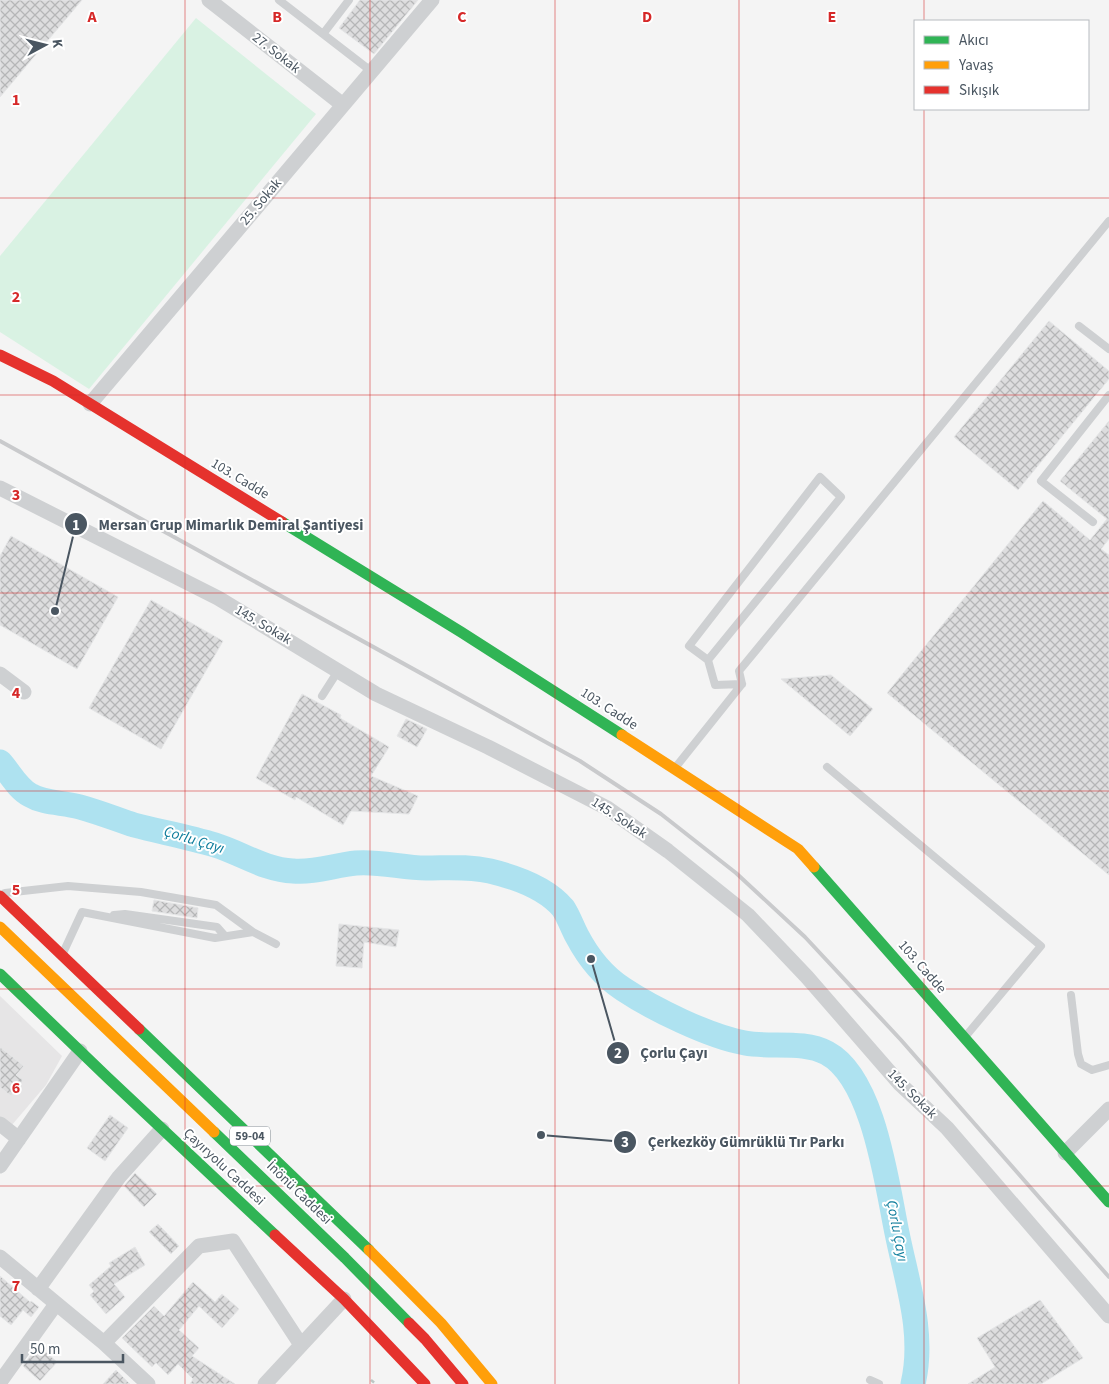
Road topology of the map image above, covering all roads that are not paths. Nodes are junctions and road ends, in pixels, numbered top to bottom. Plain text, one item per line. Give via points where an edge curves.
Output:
1 (209, 0) edge
2 (279, 0) edge
3 (349, 0) edge
4 (432, 0) edge
5 (323, 34) junction
6 (371, 71) junction
7 (343, 105) junction
8 (1109, 221) edge
9 (1080, 326) dead end
10 (1109, 349) edge
11 (0, 355) edge
12 (1109, 395) edge
13 (90, 404) junction
14 (0, 488) edge
15 (1093, 522) dead end
16 (708, 660) junction
17 (338, 671) junction
18 (0, 674) edge
19 (742, 684) junction
20 (24, 692) dead end
21 (322, 696) dead end
22 (827, 767) dead end
23 (674, 769) junction
24 (0, 895) edge
25 (0, 926) edge
26 (253, 932) junction
27 (276, 944) dead end
28 (62, 955) junction
29 (0, 974) edge
30 (1071, 995) dead end
31 (964, 1038) junction
32 (80, 1052) junction
33 (1109, 1065) edge
34 (1109, 1109) edge
35 (0, 1124) edge
36 (162, 1129) junction
37 (18, 1140) junction
38 (1065, 1154) junction
39 (0, 1166) edge
40 (1109, 1202) edge
41 (0, 1257) edge
42 (38, 1289) junction
43 (344, 1299) junction
44 (56, 1304) junction
45 (1109, 1316) edge
46 (104, 1343) junction
47 (301, 1345) junction
48 (870, 1380) dead end
49 (0, 1382) edge
50 (421, 1382) edge
51 (269, 1383) edge
52 (148, 1384) edge
53 (463, 1384) edge
54 (492, 1384) edge
55 (879, 1384) edge

1 - 7 street, 27. Sokak
2 - 5 lane
3 - 5 lane
4 - 6 street, 25. Sokak
5 - 6 lane
6 - 7 street, 25. Sokak
7 - 13 street, 25. Sokak
8 - 19 lane via 739,671
9 - 10 lane
11 - 13 street, 103. Cadde via 53,381
12 - 15 lane via 1041,482
13 - 23 street, 103. Cadde via 453,626
14 - 17 street, 145. Sokak via 218,598
16 - 16 lane via 841,497 820,477 689,646
16 - 19 lane via 714,685
17 - 21 lane
17 - 45 street, 145. Sokak via 376,694 607,808 668,851 748,915 900,1084 947,1128
18 - 20 street
19 - 23 lane
22 - 31 lane via 1040,946
23 - 31 street, 103. Cadde via 798,850
24 - 26 lane via 68,886 141,892 216,905
24 - 28 street, 59-04
25 - 53 street, İnönü Caddesi / 59-04 via 346,1258 425,1339
26 - 27 lane
26 - 28 lane via 215,938 82,912
28 - 54 street, 59-04 via 361,1242 441,1324
29 - 32 street, Çayıryolu Caddesi
30 - 33 lane via 1081,1064 1092,1070
31 - 38 street, 103. Cadde
32 - 36 street, Çayıryolu Caddesi
32 - 37 street
34 - 38 street
35 - 37 street
36 - 42 street via 119,1177
36 - 43 street, Çayıryolu Caddesi
37 - 39 street
38 - 40 street, 103. Cadde
41 - 42 street
42 - 44 street
43 - 47 street
43 - 50 street, Çayıryolu Caddesi
44 - 46 street
44 - 49 street
46 - 47 street via 199,1246 233,1240
46 - 52 street
47 - 51 street
48 - 55 lane

